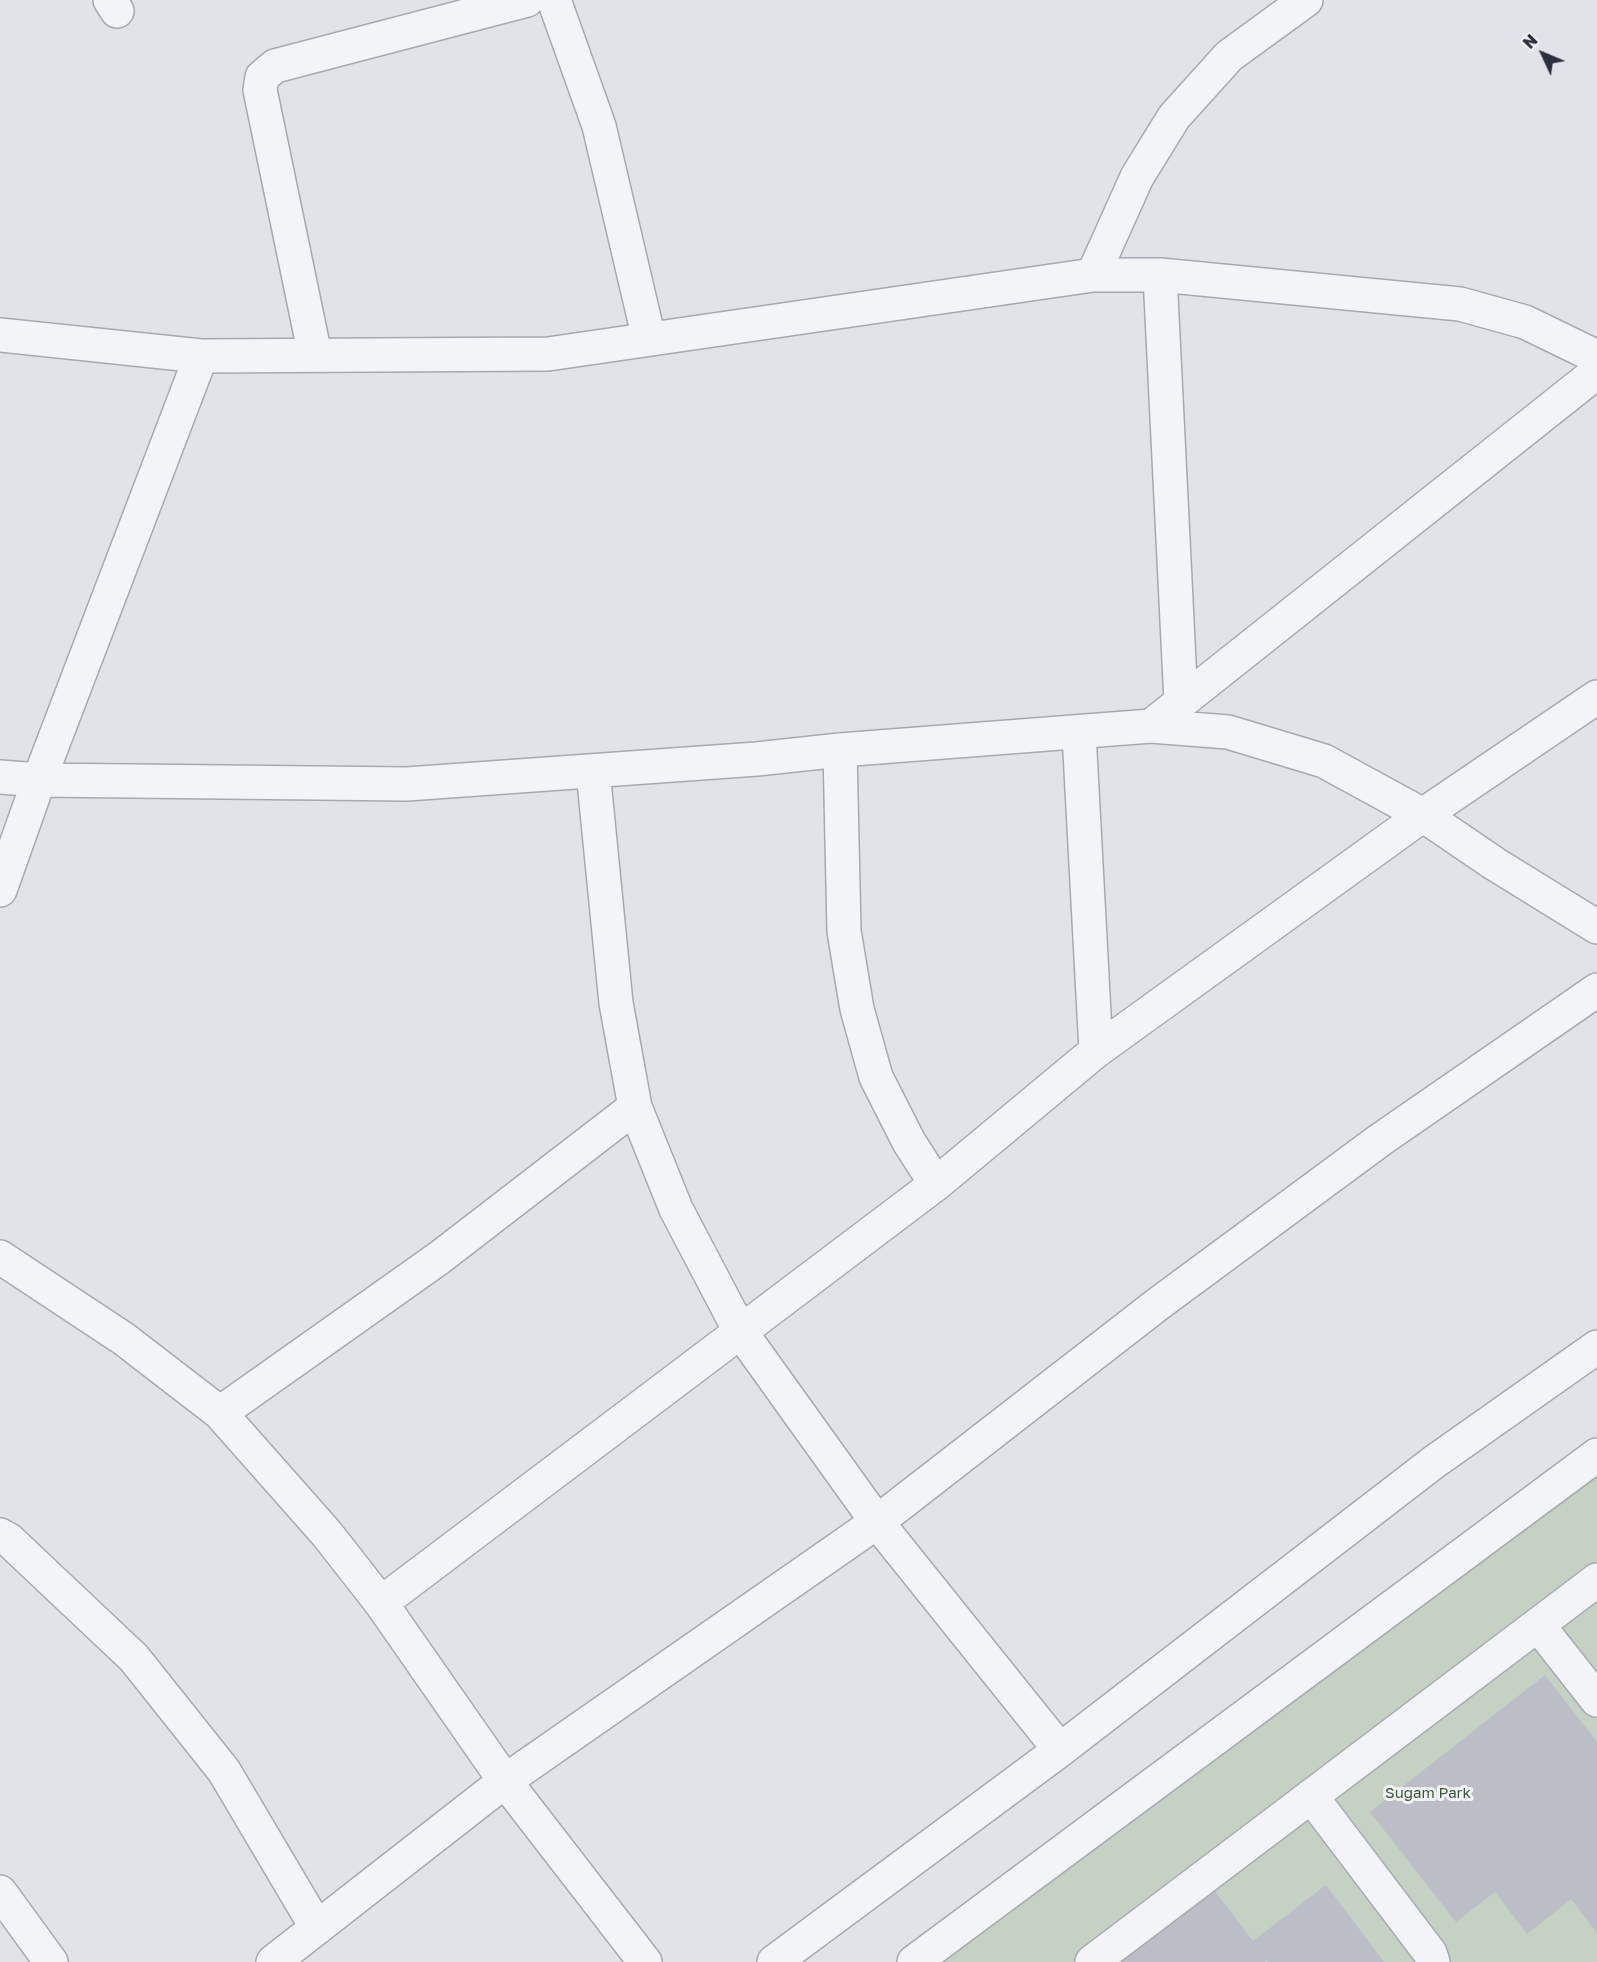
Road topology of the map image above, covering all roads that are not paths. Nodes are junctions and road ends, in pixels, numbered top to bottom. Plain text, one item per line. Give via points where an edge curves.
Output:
1 (527, 0) edge
2 (554, 0) edge
3 (1306, 0) edge
4 (1093, 275) junction
5 (1160, 275) junction
6 (0, 335) edge
7 (649, 339) junction
8 (315, 355) junction
9 (201, 356) junction
10 (1597, 357) edge
11 (1597, 372) edge
12 (1597, 697) edge
13 (1180, 702) junction
14 (1151, 726) junction
15 (1079, 732) junction
16 (840, 750) junction
17 (593, 771) junction
18 (0, 777) edge
19 (39, 780) junction
20 (1423, 816) junction
21 (0, 890) edge
22 (1597, 927) edge
23 (1597, 990) edge
24 (1096, 1051) junction
25 (635, 1107) junction
26 (936, 1184) junction
27 (0, 1257) edge
28 (740, 1330) junction
29 (1597, 1347) edge
30 (220, 1413) junction
31 (1597, 1455) edge
32 (876, 1522) junction
33 (0, 1535) edge
34 (1597, 1580) edge
35 (381, 1603) junction
36 (1538, 1625) junction
37 (1597, 1700) edge
38 (1060, 1750) junction
39 (506, 1781) junction
40 (1311, 1797) junction
41 (0, 1892) edge
42 (317, 1928) junction
43 (51, 1962) edge
44 (273, 1962) edge
45 (645, 1962) edge
46 (774, 1962) edge
47 (914, 1962) edge
48 (1092, 1962) edge
49 (1433, 1962) edge

1 - 8 street via 275,66 262,77 260,90
2 - 7 street via 599,126
3 - 4 street via 1229,56 1174,117 1137,177
4 - 5 street
4 - 7 street
5 - 10 street via 1460,304 1525,322
5 - 13 street
6 - 9 street
7 - 8 street via 548,354
8 - 9 street
9 - 19 street
11 - 13 street
12 - 20 street
13 - 14 street
14 - 15 street
14 - 20 street via 1228,732 1324,761
15 - 16 street
15 - 24 street
16 - 17 street
16 - 26 street via 844,931 856,1008 876,1077 909,1142
17 - 19 street via 406,784
17 - 25 street via 616,1003
18 - 19 street
19 - 21 street
20 - 22 street
20 - 24 street
23 - 32 street via 1380,1140 1158,1304
24 - 26 street
25 - 28 street via 676,1209
25 - 30 street via 439,1258
26 - 28 street
27 - 30 street via 124,1339
28 - 32 street
28 - 35 street
29 - 38 street via 1434,1462
30 - 35 street via 327,1534
31 - 47 street
32 - 38 street
32 - 39 street
33 - 42 street via 134,1658 224,1772
34 - 36 street
35 - 39 street
36 - 37 street
36 - 40 street
38 - 46 street
39 - 42 street
39 - 45 street
40 - 48 street
40 - 49 street
41 - 43 street
42 - 44 street

